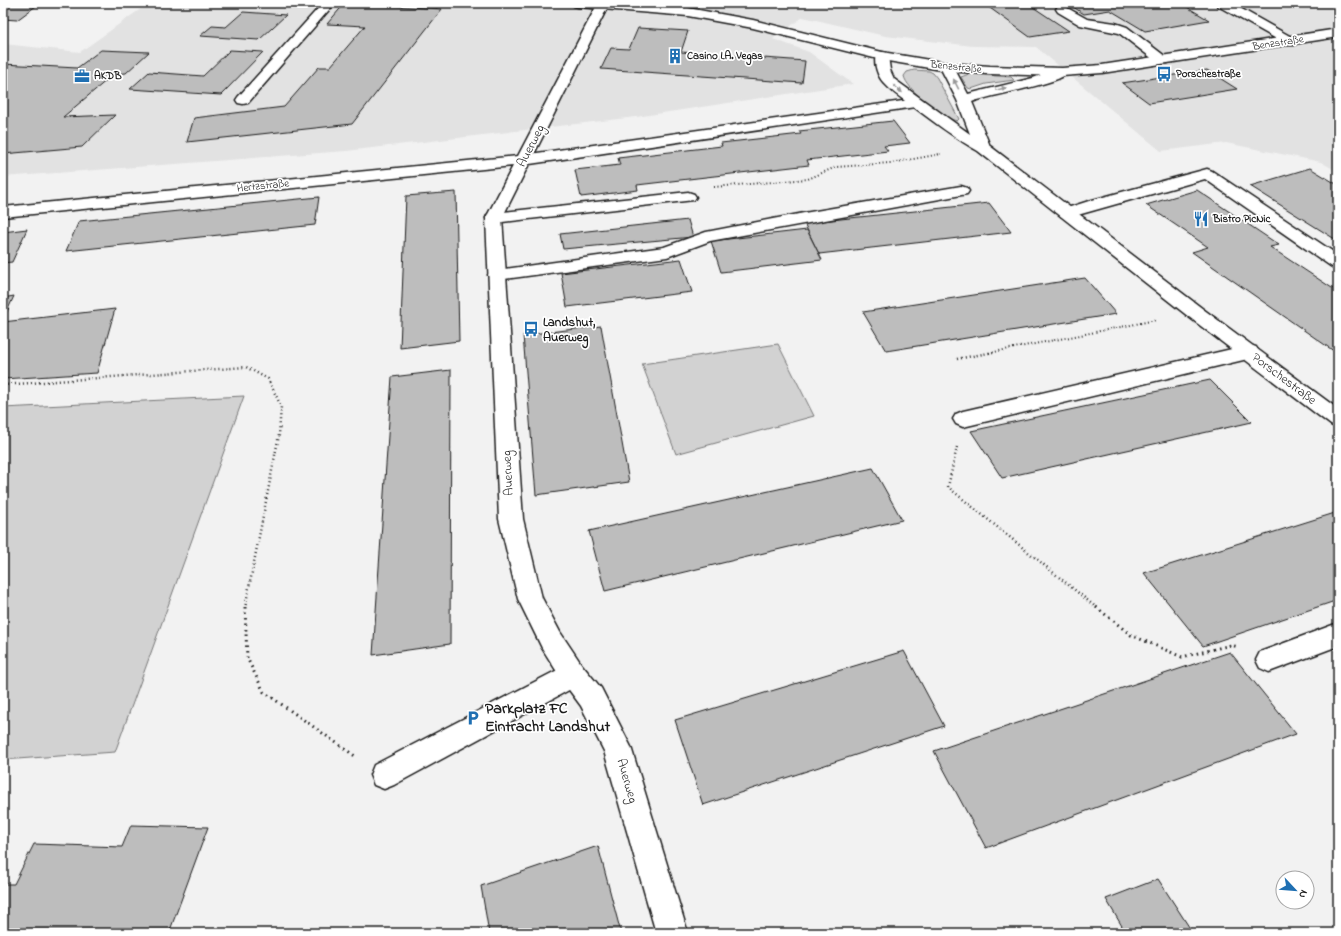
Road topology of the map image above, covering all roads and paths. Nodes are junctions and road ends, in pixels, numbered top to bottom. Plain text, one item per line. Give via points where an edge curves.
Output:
1 (329, 3) edge
2 (578, 3) edge
3 (1222, 3) edge
4 (603, 4) junction
5 (1062, 9) dead end
6 (1338, 33) edge
7 (1290, 42) junction
8 (882, 56) junction
9 (1163, 60) junction
10 (947, 67) junction
11 (1062, 72) junction
12 (243, 100) dead end
13 (964, 100) junction
14 (917, 103) junction
15 (983, 148) junction
16 (523, 160) junction
17 (961, 191) dead end
18 (688, 198) joint
19 (3, 212) edge
20 (1067, 214) junction
21 (494, 218) junction
22 (1338, 263) edge
23 (497, 275) junction
24 (1196, 313) junction
25 (1249, 352) junction
26 (957, 359) dead end
27 (3, 384) edge
28 (963, 420) joint
29 (1338, 420) edge
30 (1338, 634) edge
31 (1270, 660) joint
32 (573, 674) junction
33 (384, 775) joint
34 (672, 933) edge

1 - 12 street
2 - 4 street, Benzstraße
3 - 7 street
4 - 8 street, Benzstraße via 710,15
4 - 16 street, Auerweg
5 - 9 street via 1084,22 1123,30
6 - 7 street, Benzstraße
7 - 9 street, Benzstraße
8 - 10 street, Benzstraße
8 -> 14 street, Porschestraße via 883,70 889,81
9 - 11 street, Benzstraße
10 - 11 street, Benzstraße
13 -> 10 street
13 -> 11 street via 981,93 1033,83
13 - 15 street
14 - 15 street, Porschestraße
14 - 16 street, Hertzstraße
15 - 18 path via 891,163 836,167 808,179 702,188
15 - 20 street, Porschestraße
16 - 19 street, Hertzstraße
16 - 21 street, Auerweg
17 - 23 street via 706,237 667,252
18 - 21 street
20 - 22 street via 1098,203 1207,174
20 - 24 street, Porschestraße
21 - 23 street, Auerweg
23 - 32 street, Auerweg via 511,519 530,599 551,640
24 - 25 street, Porschestraße
24 - 26 path
25 - 28 street
25 - 29 street, Porschestraße
27 - 33 path via 246,367 268,379 281,406 279,434 244,611 247,658 264,692
28 - 31 path via 948,487 1131,635 1182,657 1231,645
30 - 31 street
32 - 33 street
32 - 34 street, Auerweg via 591,697 617,747

